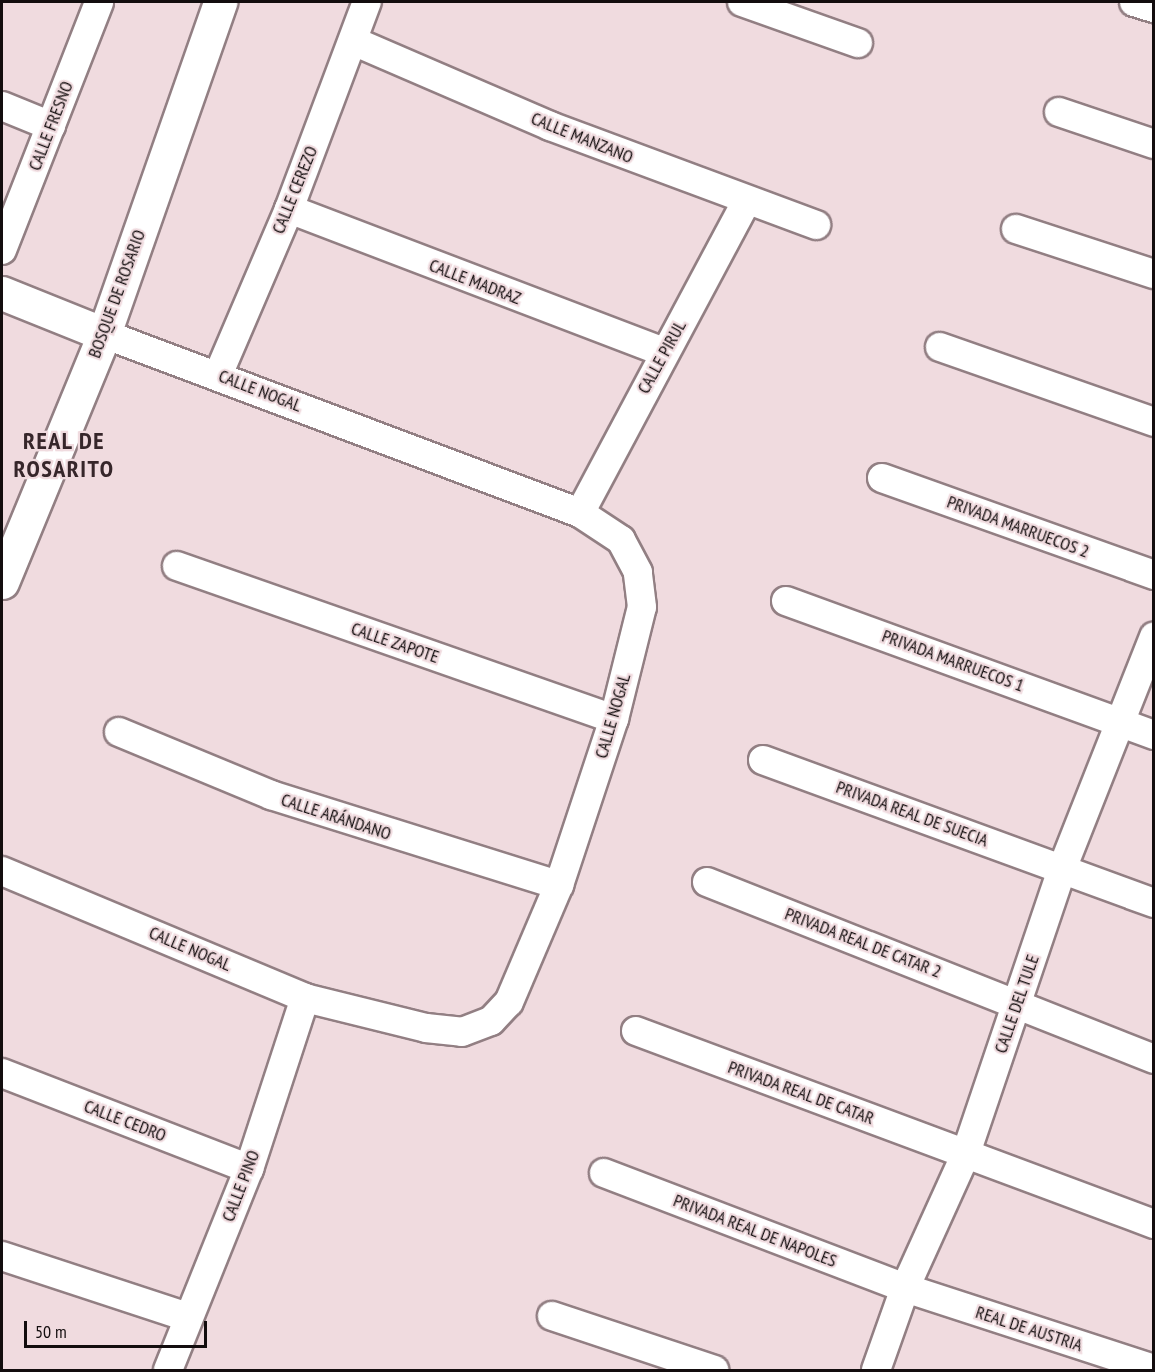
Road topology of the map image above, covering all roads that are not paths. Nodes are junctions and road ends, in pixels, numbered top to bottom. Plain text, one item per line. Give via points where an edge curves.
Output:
1 (99, 2) edge
2 (220, 2) edge
3 (367, 2) edge
4 (742, 2) edge
5 (1134, 2) edge
6 (1154, 8) edge
7 (353, 41) junction
8 (858, 43) dead end
9 (2, 106) edge
10 (1059, 112) dead end
11 (51, 126) junction
12 (1154, 144) edge
13 (746, 202) junction
14 (289, 209) junction
15 (816, 225) dead end
16 (1016, 229) dead end
17 (2, 250) edge
18 (1154, 274) edge
19 (2, 293) edge
20 (104, 333) junction
21 (940, 347) dead end
22 (663, 352) junction
23 (218, 375) junction
24 (1154, 422) edge
25 (882, 478) dead end
26 (580, 513) junction
27 (177, 566) dead end
28 (1154, 575) edge
29 (2, 582) edge
30 (786, 601) dead end
31 (1154, 637) edge
32 (614, 719) junction
33 (1119, 722) junction
34 (119, 732) dead end
35 (1154, 735) edge
36 (763, 760) dead end
37 (1062, 868) junction
38 (2, 871) edge
39 (707, 882) dead end
40 (559, 885) junction
41 (1154, 903) edge
42 (305, 998) junction
43 (1018, 1004) junction
44 (636, 1031) dead end
45 (1154, 1059) edge
46 (2, 1072) edge
47 (965, 1156) junction
48 (249, 1169) junction
49 (604, 1173) dead end
50 (1154, 1224) edge
51 (2, 1256) edge
52 (905, 1288) junction
53 (552, 1316) dead end
54 (188, 1317) junction
55 (1154, 1369) edge
56 (168, 1371) edge
57 (714, 1371) edge
58 (876, 1371) edge

1 - 11 street, CALLE FRESNO
2 - 20 main road, BOSQUE DE ROSARIO
3 - 7 street, CALLE CEREZO
4 - 8 street
5 - 6 street
7 - 13 street, CALLE MANZANO via 549,126
7 - 14 street, CALLE CEREZO
9 - 11 street
10 - 12 street
11 - 17 street, CALLE FRESNO
13 - 15 street, CALLE MANZANO
13 - 22 street, CALLE PIRUL
14 - 22 street, CALLE MADRAZ
14 - 23 street, CALLE CEREZO
16 - 18 street
19 - 20 main road, CALLE NOGAL
20 - 23 street, CALLE NOGAL
20 - 29 main road, BOSQUE DE ROSARIO
21 - 24 street
22 - 26 street, CALLE PIRUL
23 - 26 street, CALLE NOGAL
25 - 28 street, PRIVADA MARRUECOS 2
26 - 32 street, CALLE NOGAL via 621,540 638,572 642,607
27 - 32 street, CALLE ZAPOTE
30 - 33 street, PRIVADA MARRUECOS 1
31 - 33 street, CALLE DEL TULE
32 - 40 street, CALLE NOGAL
33 - 35 street, PRIVADA MARRUECOS 1
33 - 37 street, CALLE DEL TULE
34 - 40 street, CALLE ARÁNDANO via 270,795
36 - 37 street, PRIVADA REAL DE SUECIA
37 - 41 street, PRIVADA REAL DE SUECIA
37 - 43 street, CALLE DEL TULE
38 - 42 street, CALLE NOGAL
39 - 43 street, PRIVADA REAL DE CATAR 2
40 - 42 street, CALLE NOGAL via 509,1002 491,1021 462,1032 426,1028
42 - 48 street, CALLE PINO
43 - 45 street, PRIVADA REAL DE CATAR 2
43 - 47 street, CALLE DEL TULE
44 - 47 street, PRIVADA REAL DE CATAR
46 - 48 street, CALLE CEDRO
47 - 50 street, PRIVADA REAL DE CATAR
47 - 52 street, CALLE DEL TULE
48 - 54 street, CALLE PINO
49 - 52 street, PRIVADA REAL DE NAPOLES
51 - 54 street
52 - 55 street, REAL DE AUSTRIA
52 - 58 street, CALLE DEL TULE
53 - 57 street
54 - 56 street, CALLE PINO

